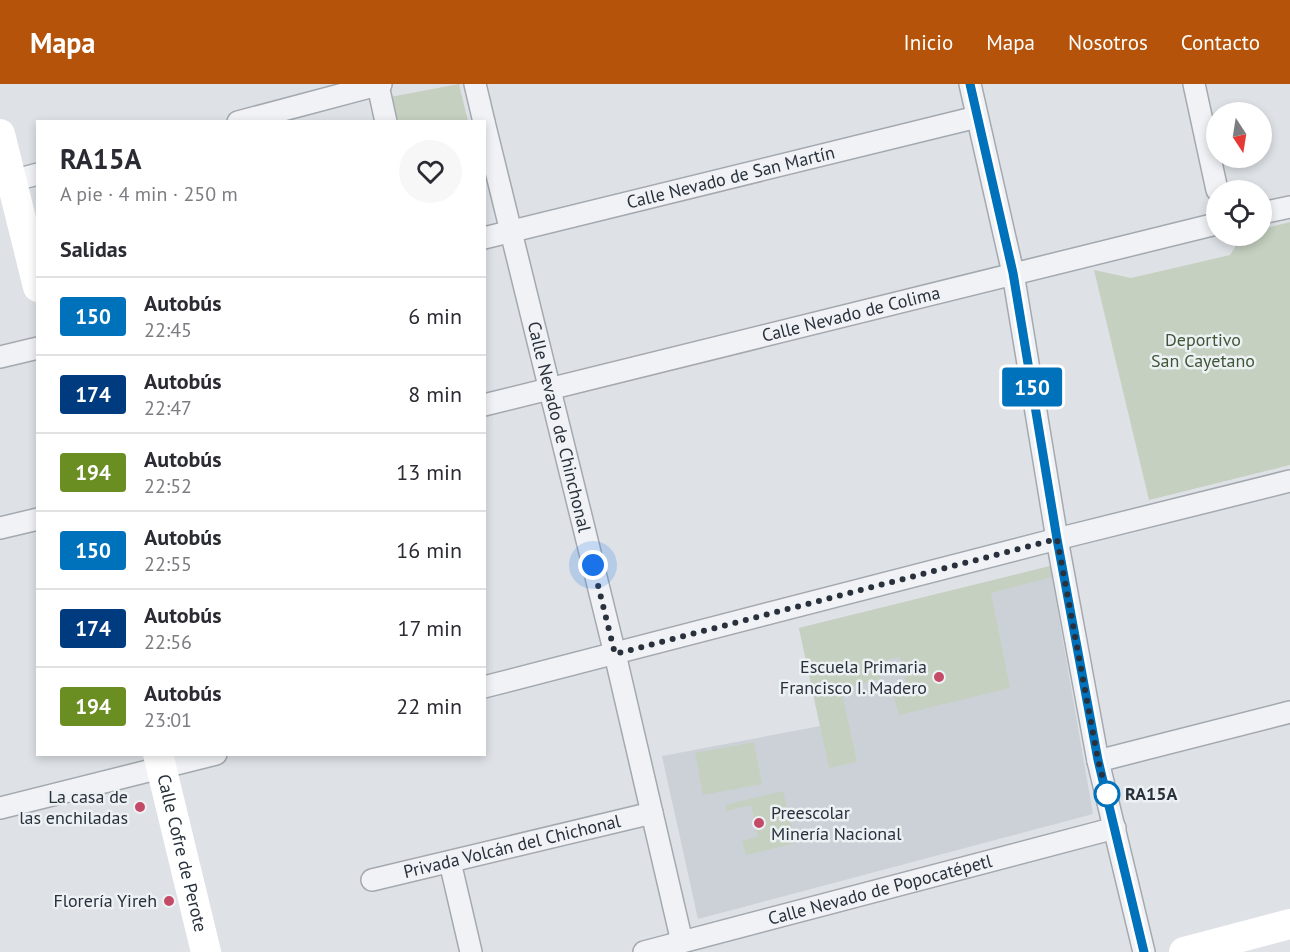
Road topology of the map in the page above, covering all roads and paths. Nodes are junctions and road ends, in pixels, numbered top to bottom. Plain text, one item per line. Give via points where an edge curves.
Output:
1 (476, 84) edge
2 (970, 84) edge
3 (1194, 84) edge
4 (380, 85) edge
5 (977, 117) junction
6 (246, 120) edge
7 (386, 120) edge
8 (484, 120) edge
9 (486, 130) edge
10 (0, 134) edge
11 (16, 180) edge
12 (1215, 180) edge
13 (1290, 207) edge
14 (1272, 211) edge
15 (1206, 226) edge
16 (510, 232) junction
17 (486, 238) edge
18 (1013, 273) junction
19 (36, 276) edge
20 (36, 348) edge
21 (0, 357) edge
22 (549, 388) junction
23 (486, 404) edge
24 (1290, 481) edge
25 (36, 519) edge
26 (0, 528) edge
27 (1057, 539) junction
28 (615, 654) junction
29 (486, 686) edge
30 (1290, 712) edge
31 (200, 756) edge
32 (1098, 760) junction
33 (159, 761) edge
34 (0, 808) edge
35 (652, 813) junction
36 (1115, 828) junction
37 (450, 862) junction
38 (372, 880) dead end
39 (1290, 924) edge
40 (682, 942) junction
41 (206, 952) edge
42 (471, 952) edge
43 (644, 952) edge
44 (1144, 952) edge
45 (1184, 952) edge

1 - 8 street, Calle Nevado de Chinchonal
2 - 5 street
3 - 12 street
4 - 6 street
4 - 7 street
5 - 16 street, Calle Nevado de San Martín
5 - 18 street
9 - 16 street, Calle Nevado de Chinchonal
10 - 11 street
11 - 19 street
13 - 14 street
15 - 18 street, Calle Nevado de Colima
16 - 17 street, Calle Nevado de San Martín
16 - 22 street, Calle Nevado de Chinchonal
18 - 22 street, Calle Nevado de Colima
18 - 27 street
20 - 21 street
22 - 23 street, Calle Nevado de Colima
22 - 28 street, Calle Nevado de Chinchonal
24 - 27 street
25 - 26 street
27 - 28 street
27 - 32 street
28 - 29 street
28 - 35 street, Calle Nevado de Chinchonal
30 - 32 street
31 - 33 street
32 - 36 street
33 - 34 street
33 - 41 street, Calle Cofre de Perote
35 - 37 street, Privada Volcán del Chichonal
35 - 40 street, Calle Nevado de Chinchonal
36 - 40 street, Calle Nevado de Popocatépetl
36 - 44 street
37 - 38 street, Privada Volcán del Chichonal
37 - 42 street
39 - 45 street
40 - 43 street, Calle Nevado de Popocatépetl

